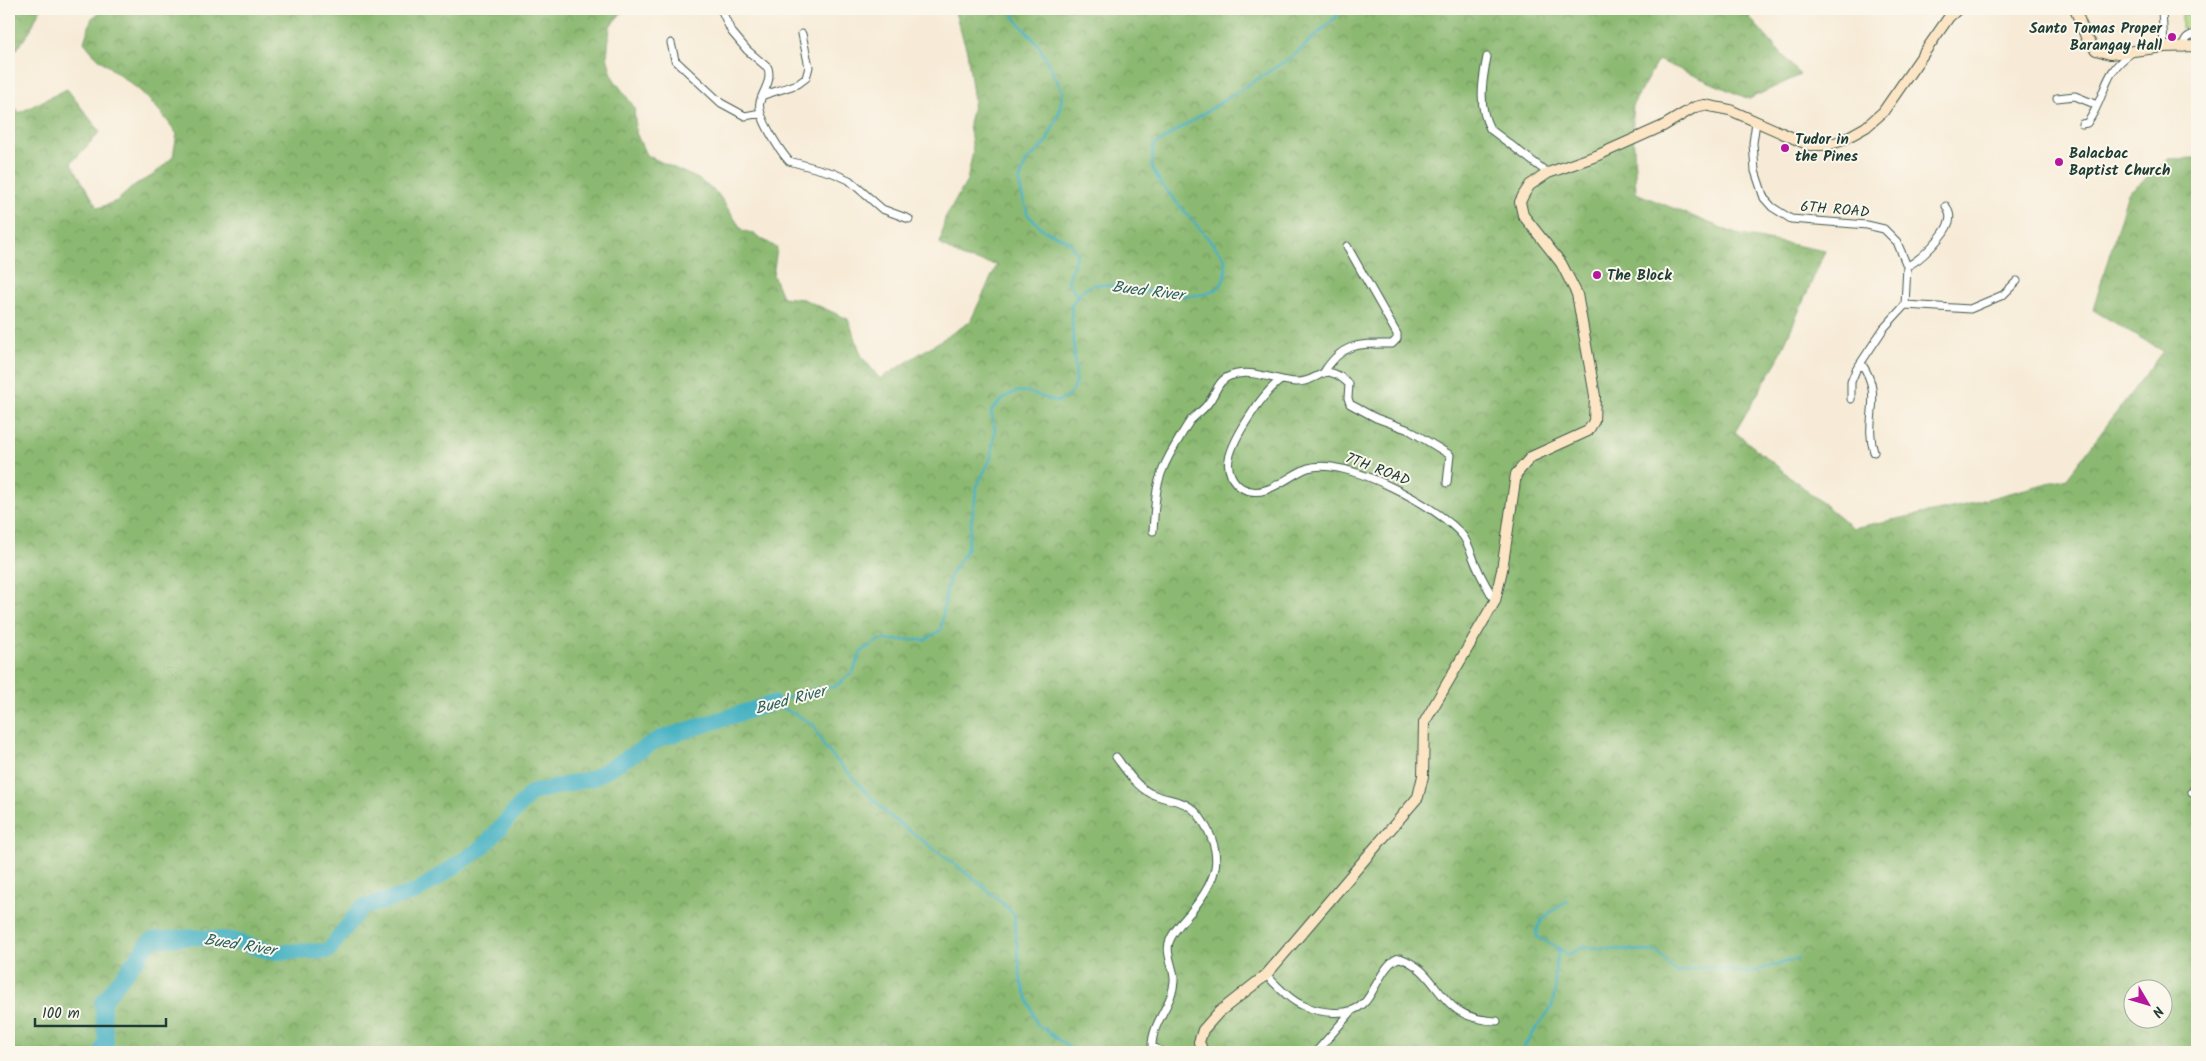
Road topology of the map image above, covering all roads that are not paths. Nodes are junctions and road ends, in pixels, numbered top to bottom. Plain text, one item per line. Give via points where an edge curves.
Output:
1 (721, 9) edge
2 (1958, 9) edge
3 (2075, 9) edge
4 (2162, 9) edge
5 (802, 34) dead end
6 (2197, 34) edge
7 (671, 43) dead end
8 (2197, 46) edge
9 (2164, 47) junction
10 (2184, 48) junction
11 (2135, 50) junction
12 (1487, 57) dead end
13 (764, 95) junction
14 (2057, 98) dead end
15 (2097, 105) junction
16 (761, 113) junction
17 (1756, 122) junction
18 (2082, 124) dead end
19 (1548, 173) junction
20 (1946, 206) dead end
21 (909, 220) dead end
22 (1347, 246) dead end
23 (1907, 266) junction
24 (2017, 281) dead end
25 (1905, 305) junction
26 (1861, 364) junction
27 (1324, 372) junction
28 (1281, 380) junction
29 (1851, 400) dead end
30 (1874, 452) dead end
31 (1447, 483) dead end
32 (1153, 530) dead end
33 (1495, 601) junction
34 (1116, 757) dead end
35 (2197, 784) edge
36 (2192, 792) dead end
37 (1266, 975) junction
38 (1352, 1011) junction
39 (1497, 1021) dead end
40 (1202, 1051) edge
41 (1162, 1052) edge
42 (1186, 1052) edge
43 (1316, 1052) edge

1 - 13 street via 731,31 768,68 770,74
2 - 17 main road via 1882,112 1866,127 1841,141 1809,145
3 - 11 main road via 2086,37 2096,50 2110,54
4 - 9 street
5 - 13 street via 809,67 806,78 798,84
6 - 10 street via 2184,40
7 - 16 street via 675,60 721,103 745,116
8 - 10 main road
9 - 10 main road
9 - 11 main road
11 - 15 street via 2111,72
12 - 19 street via 1482,85 1485,118 1497,136
13 - 16 street via 760,102
14 - 15 street via 2075,96
15 - 18 street via 2090,120
16 - 21 street via 789,162 819,168 849,180 882,209
17 - 19 main road via 1730,110 1704,105 1694,107 1663,126
17 - 23 street, 6TH ROAD via 1753,143 1755,171 1764,198 1772,208 1791,219 1867,225 1884,230 1897,242
19 - 33 main road via 1530,185 1520,202 1523,214 1561,263 1577,294 1595,396 1594,421 1588,431 1531,457 1516,474
20 - 23 street via 1950,218 1945,230 1923,256
22 - 27 street via 1397,339 1392,344 1354,344 1338,354
23 - 25 street, 6TH ROAD
24 - 25 street via 2003,295 1970,309
25 - 26 street via 1884,328
26 - 29 street via 1851,382
26 - 30 street via 1874,391 1870,442
27 - 28 street via 1305,381
27 - 31 street via 1339,376 1349,384 1350,404 1409,430 1450,455
28 - 32 street via 1243,374 1223,380 1209,403 1184,430 1165,462 1158,479
28 - 33 street, 7TH ROAD via 1269,390 1233,448 1229,459 1233,480 1242,488 1264,490 1308,468 1322,466 1337,468 1398,490 1431,508 1462,535
33 - 37 main road via 1424,723 1423,776 1418,797
34 - 41 street via 1141,787 1194,809 1208,830 1216,856 1214,878 1209,888 1168,944 1174,981 1152,1035 1152,1046
35 - 36 street
37 - 38 street via 1301,1005 1320,1011
37 - 40 main road via 1219,1012 1203,1030 1199,1042
38 - 39 street via 1364,1003 1391,961 1400,958 1422,972 1460,1013 1480,1020
38 - 43 street
40 - 42 street

